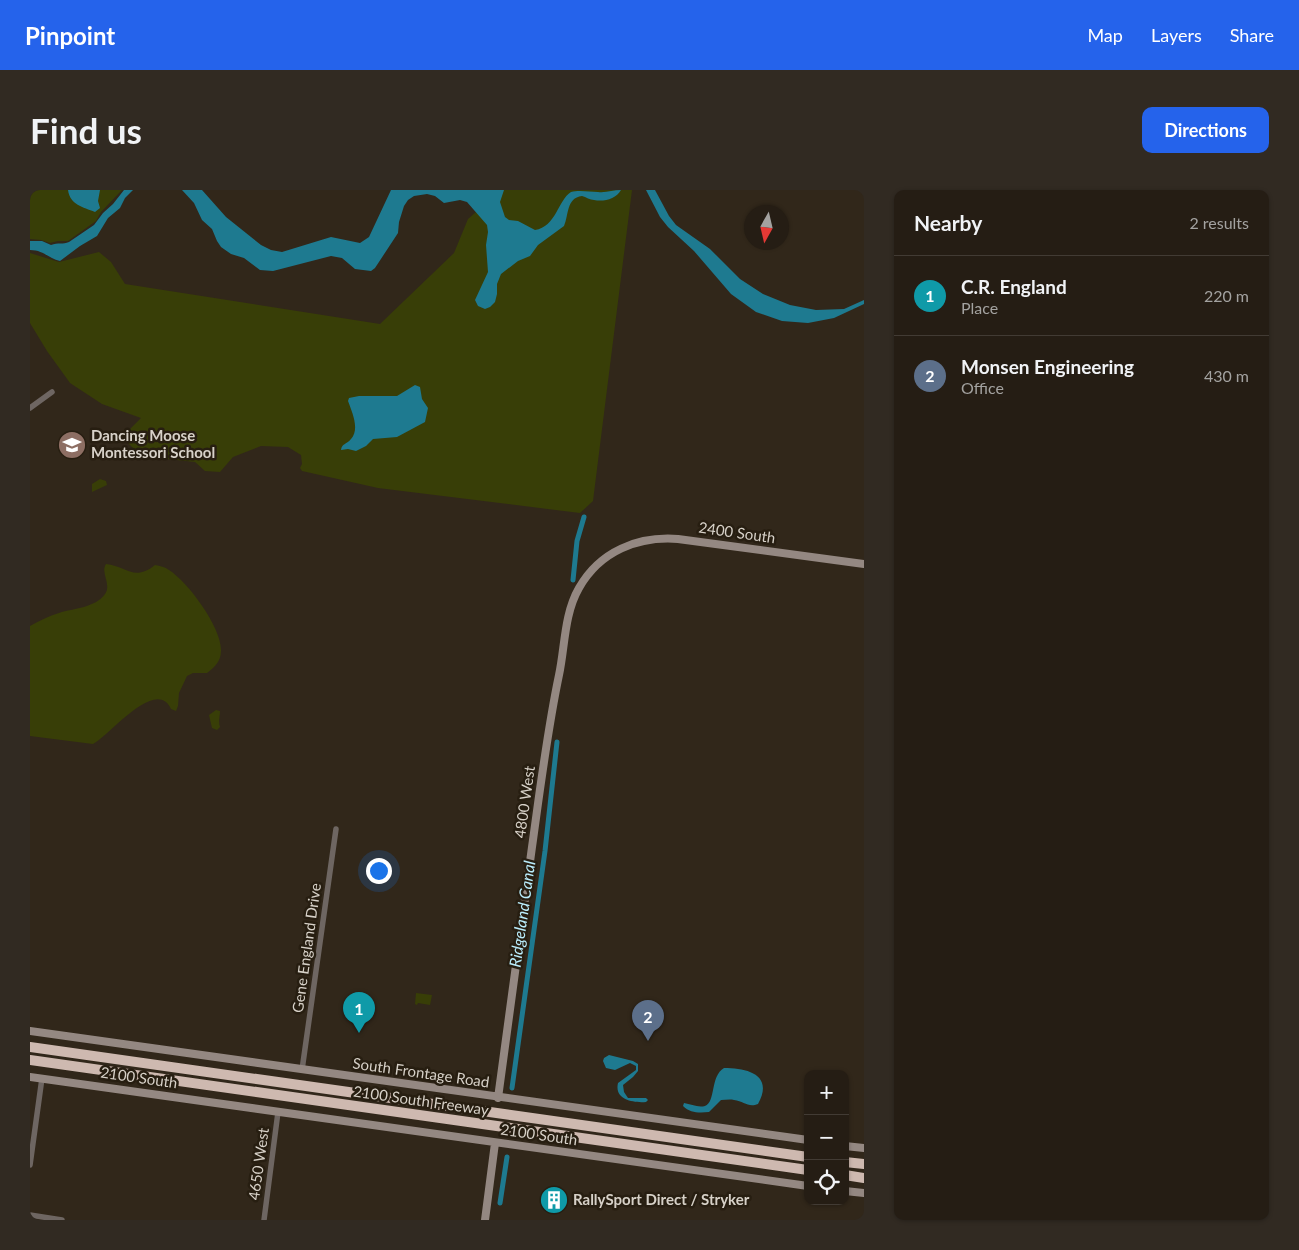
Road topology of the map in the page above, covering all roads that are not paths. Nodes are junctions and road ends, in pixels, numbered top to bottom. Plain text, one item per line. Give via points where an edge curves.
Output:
1 (52, 392) dead end
2 (30, 408) edge
3 (609, 555) joint
4 (864, 564) edge
5 (336, 829) dead end
6 (30, 1031) edge
7 (30, 1047) edge
8 (30, 1060) edge
9 (302, 1070) junction
10 (30, 1077) edge
11 (42, 1078) junction
12 (498, 1098) junction
13 (278, 1112) junction
14 (804, 1139) edge
15 (495, 1143) junction
16 (849, 1146) edge
17 (864, 1148) edge
18 (804, 1156) edge
19 (849, 1162) edge
20 (864, 1164) edge
21 (30, 1165) edge
22 (804, 1169) edge
23 (849, 1176) edge
24 (864, 1178) edge
25 (804, 1185) edge
26 (849, 1192) edge
27 (864, 1194) edge
28 (30, 1215) edge
29 (62, 1220) edge
30 (264, 1220) edge
31 (485, 1220) edge

1 - 2 street
3 - 4 street, 2400 South via 634,543 665,538
3 - 12 street, 4800 West via 594,567 579,587 568,620 550,724
5 - 9 street, Gene England Drive
6 - 9 street, South Frontage Road
7 - 18 highway, 2100 South Freeway
8 - 22 highway, 2100 South Freeway
9 - 12 street, South Frontage Road
10 - 11 street, 2100 South
11 - 13 street, 2100 South
11 - 21 street
12 - 14 street, South Frontage Road
13 - 15 street, 2100 South
13 - 30 street, 4650 West
15 - 25 street, 2100 South
15 - 31 street
16 - 17 street
19 - 20 highway
23 - 24 highway
26 - 27 street
28 - 29 street

